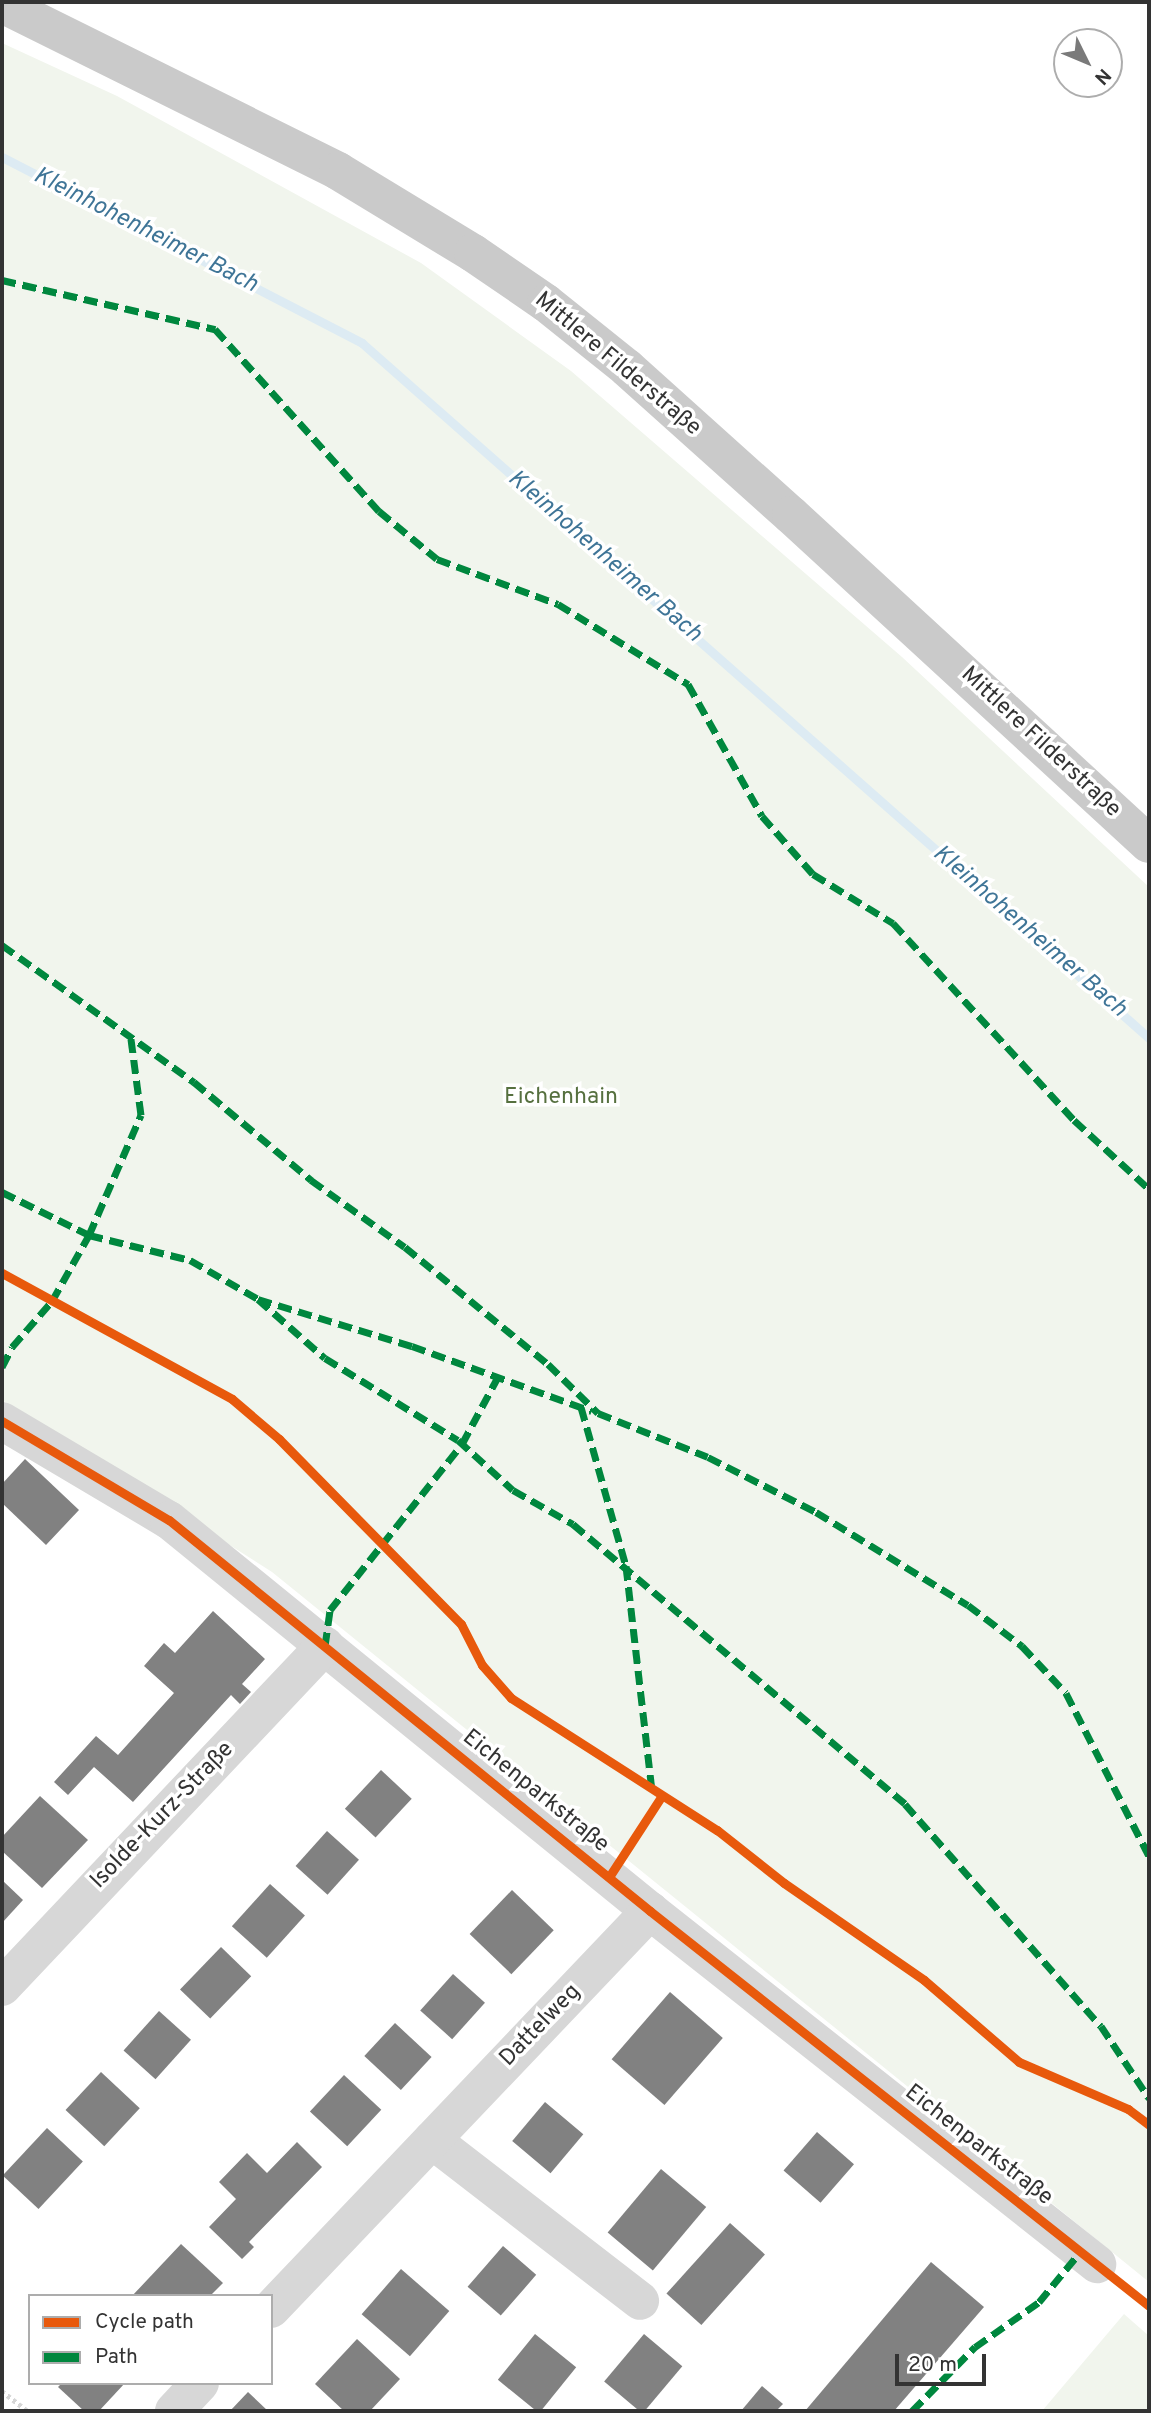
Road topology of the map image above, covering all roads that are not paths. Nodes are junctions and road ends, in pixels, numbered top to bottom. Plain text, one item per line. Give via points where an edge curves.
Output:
1 (2, 4) edge
2 (1149, 844) edge
3 (2, 1421) edge
4 (325, 1646) junction
5 (650, 1911) junction
6 (2, 1987) edge
7 (432, 2140) junction
8 (1097, 2264) dead end
9 (640, 2301) dead end
10 (273, 2307) edge
11 (198, 2385) edge
12 (174, 2411) edge

1 - 2 main road, Mittlere Filderstraße via 338,171 546,303 627,368 760,487
3 - 4 street, Eichenparkstraße via 169,1520
4 - 5 street, Eichenparkstraße
4 - 6 street, Isolde-Kurz-Straße
5 - 7 street, Dattelweg
5 - 8 street, Eichenparkstraße
7 - 9 street
7 - 10 street, Dattelweg
11 - 12 street

